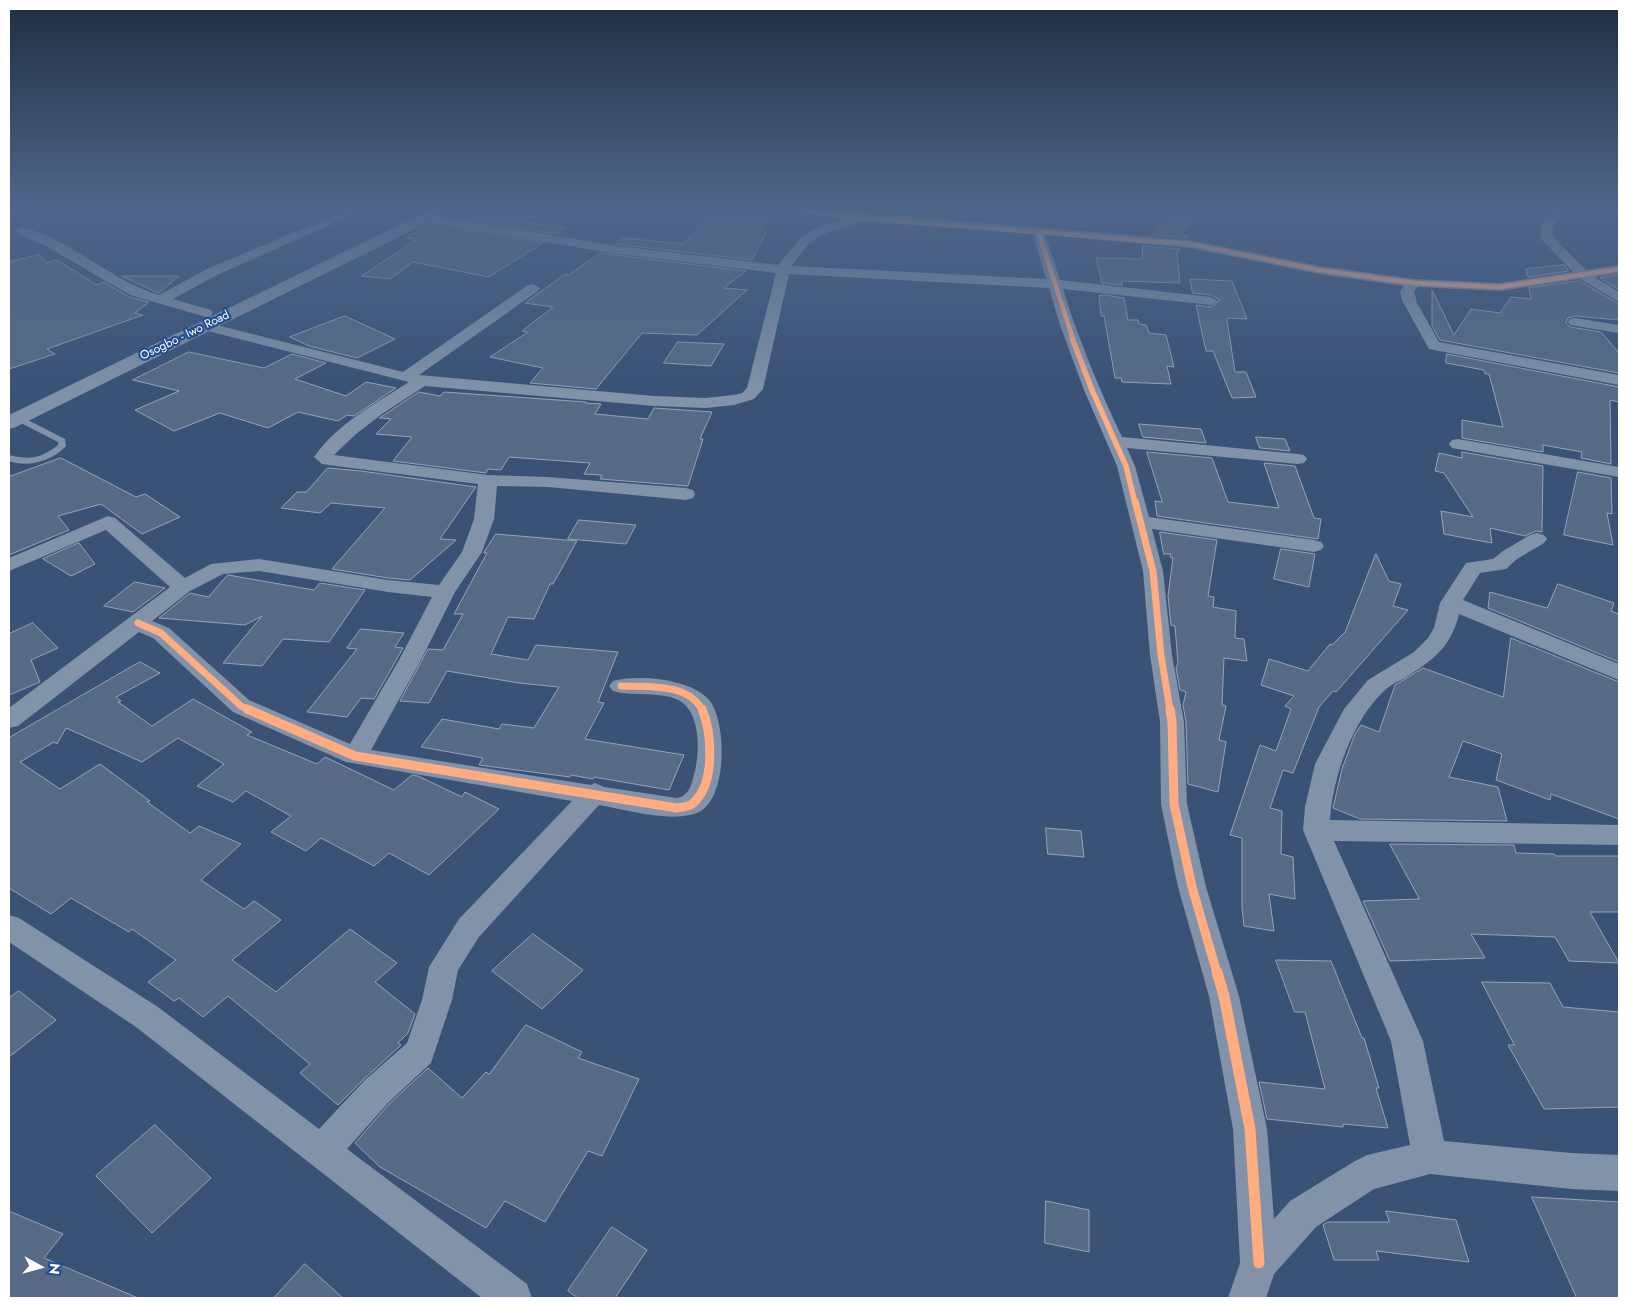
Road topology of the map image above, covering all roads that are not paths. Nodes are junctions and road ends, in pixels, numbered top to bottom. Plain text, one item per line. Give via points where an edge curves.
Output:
1 (98, 271) edge
2 (214, 271) edge
3 (307, 271) edge
4 (783, 271) edge
5 (802, 271) edge
6 (1056, 271) edge
7 (1326, 271) edge
8 (1579, 271) edge
9 (1607, 271) edge
10 (1583, 275) junction
11 (1414, 283) junction
12 (1056, 284) junction
13 (534, 288) dead end
14 (1619, 298) edge
15 (160, 300) junction
16 (1211, 301) dead end
17 (206, 319) junction
18 (1576, 322) dead end
19 (1619, 329) edge
20 (414, 379) junction
21 (1619, 380) edge
22 (12, 416) edge
23 (1115, 442) junction
24 (1458, 444) dead end
25 (9, 458) edge
26 (1298, 459) dead end
27 (1619, 472) edge
28 (488, 480) junction
29 (686, 494) dead end
30 (1140, 522) junction
31 (1537, 539) dead end
32 (1314, 546) dead end
33 (9, 566) edge
34 (183, 587) junction
35 (445, 592) junction
36 (1451, 603) junction
37 (138, 623) junction
38 (1619, 673) edge
39 (621, 686) dead end
40 (9, 720) edge
41 (355, 756) junction
42 (595, 793) junction
43 (1316, 830) junction
44 (1619, 835) edge
45 (9, 927) edge
46 (322, 1151) junction
47 (1430, 1157) junction
48 (1619, 1173) edge
49 (1259, 1263) junction
50 (513, 1298) edge
51 (1247, 1298) edge

1 - 15 street via 135,292
2 - 15 street
3 - 17 main road, Osogbo - Iwo Road
4 - 20 street via 756,389 748,396 706,404
5 - 12 street
6 - 12 street
7 - 11 street
8 - 10 street
9 - 10 street
10 - 11 street via 1500,287
10 - 14 street
11 - 21 street via 1407,292 1408,302 1434,346
12 - 16 street
12 - 23 street via 1067,325
13 - 20 street
15 - 17 street
17 - 20 street
17 - 22 main road, Osogbo - Iwo Road
18 - 19 street
20 - 28 street via 350,430 323,457
22 - 25 lane via 62,441 62,446 54,453 28,462
23 - 26 street
23 - 30 street via 1126,466
24 - 27 street
28 - 29 street
28 - 35 street via 484,518 472,552
30 - 32 street
30 - 49 street via 1153,571 1161,655 1172,722 1174,804 1192,887 1224,996 1250,1128
31 - 36 street via 1499,565 1473,567
33 - 34 street via 108,522
34 - 35 street via 218,568 259,565
34 - 37 street
35 - 41 street
36 - 38 street
36 - 43 street via 1445,628 1437,642 1422,657 1376,685 1352,714 1328,764
37 - 40 street
37 - 41 street via 162,633 241,706
39 - 42 street via 677,690 694,698 706,712 710,733 706,780 698,798 690,806 677,808
41 - 42 street
42 - 46 street via 469,928 444,967 420,1052 376,1092
43 - 44 street
43 - 47 street via 1407,1041
45 - 46 street via 148,1017
46 - 50 street
47 - 48 street
47 - 49 street via 1367,1173 1303,1214
49 - 51 street

